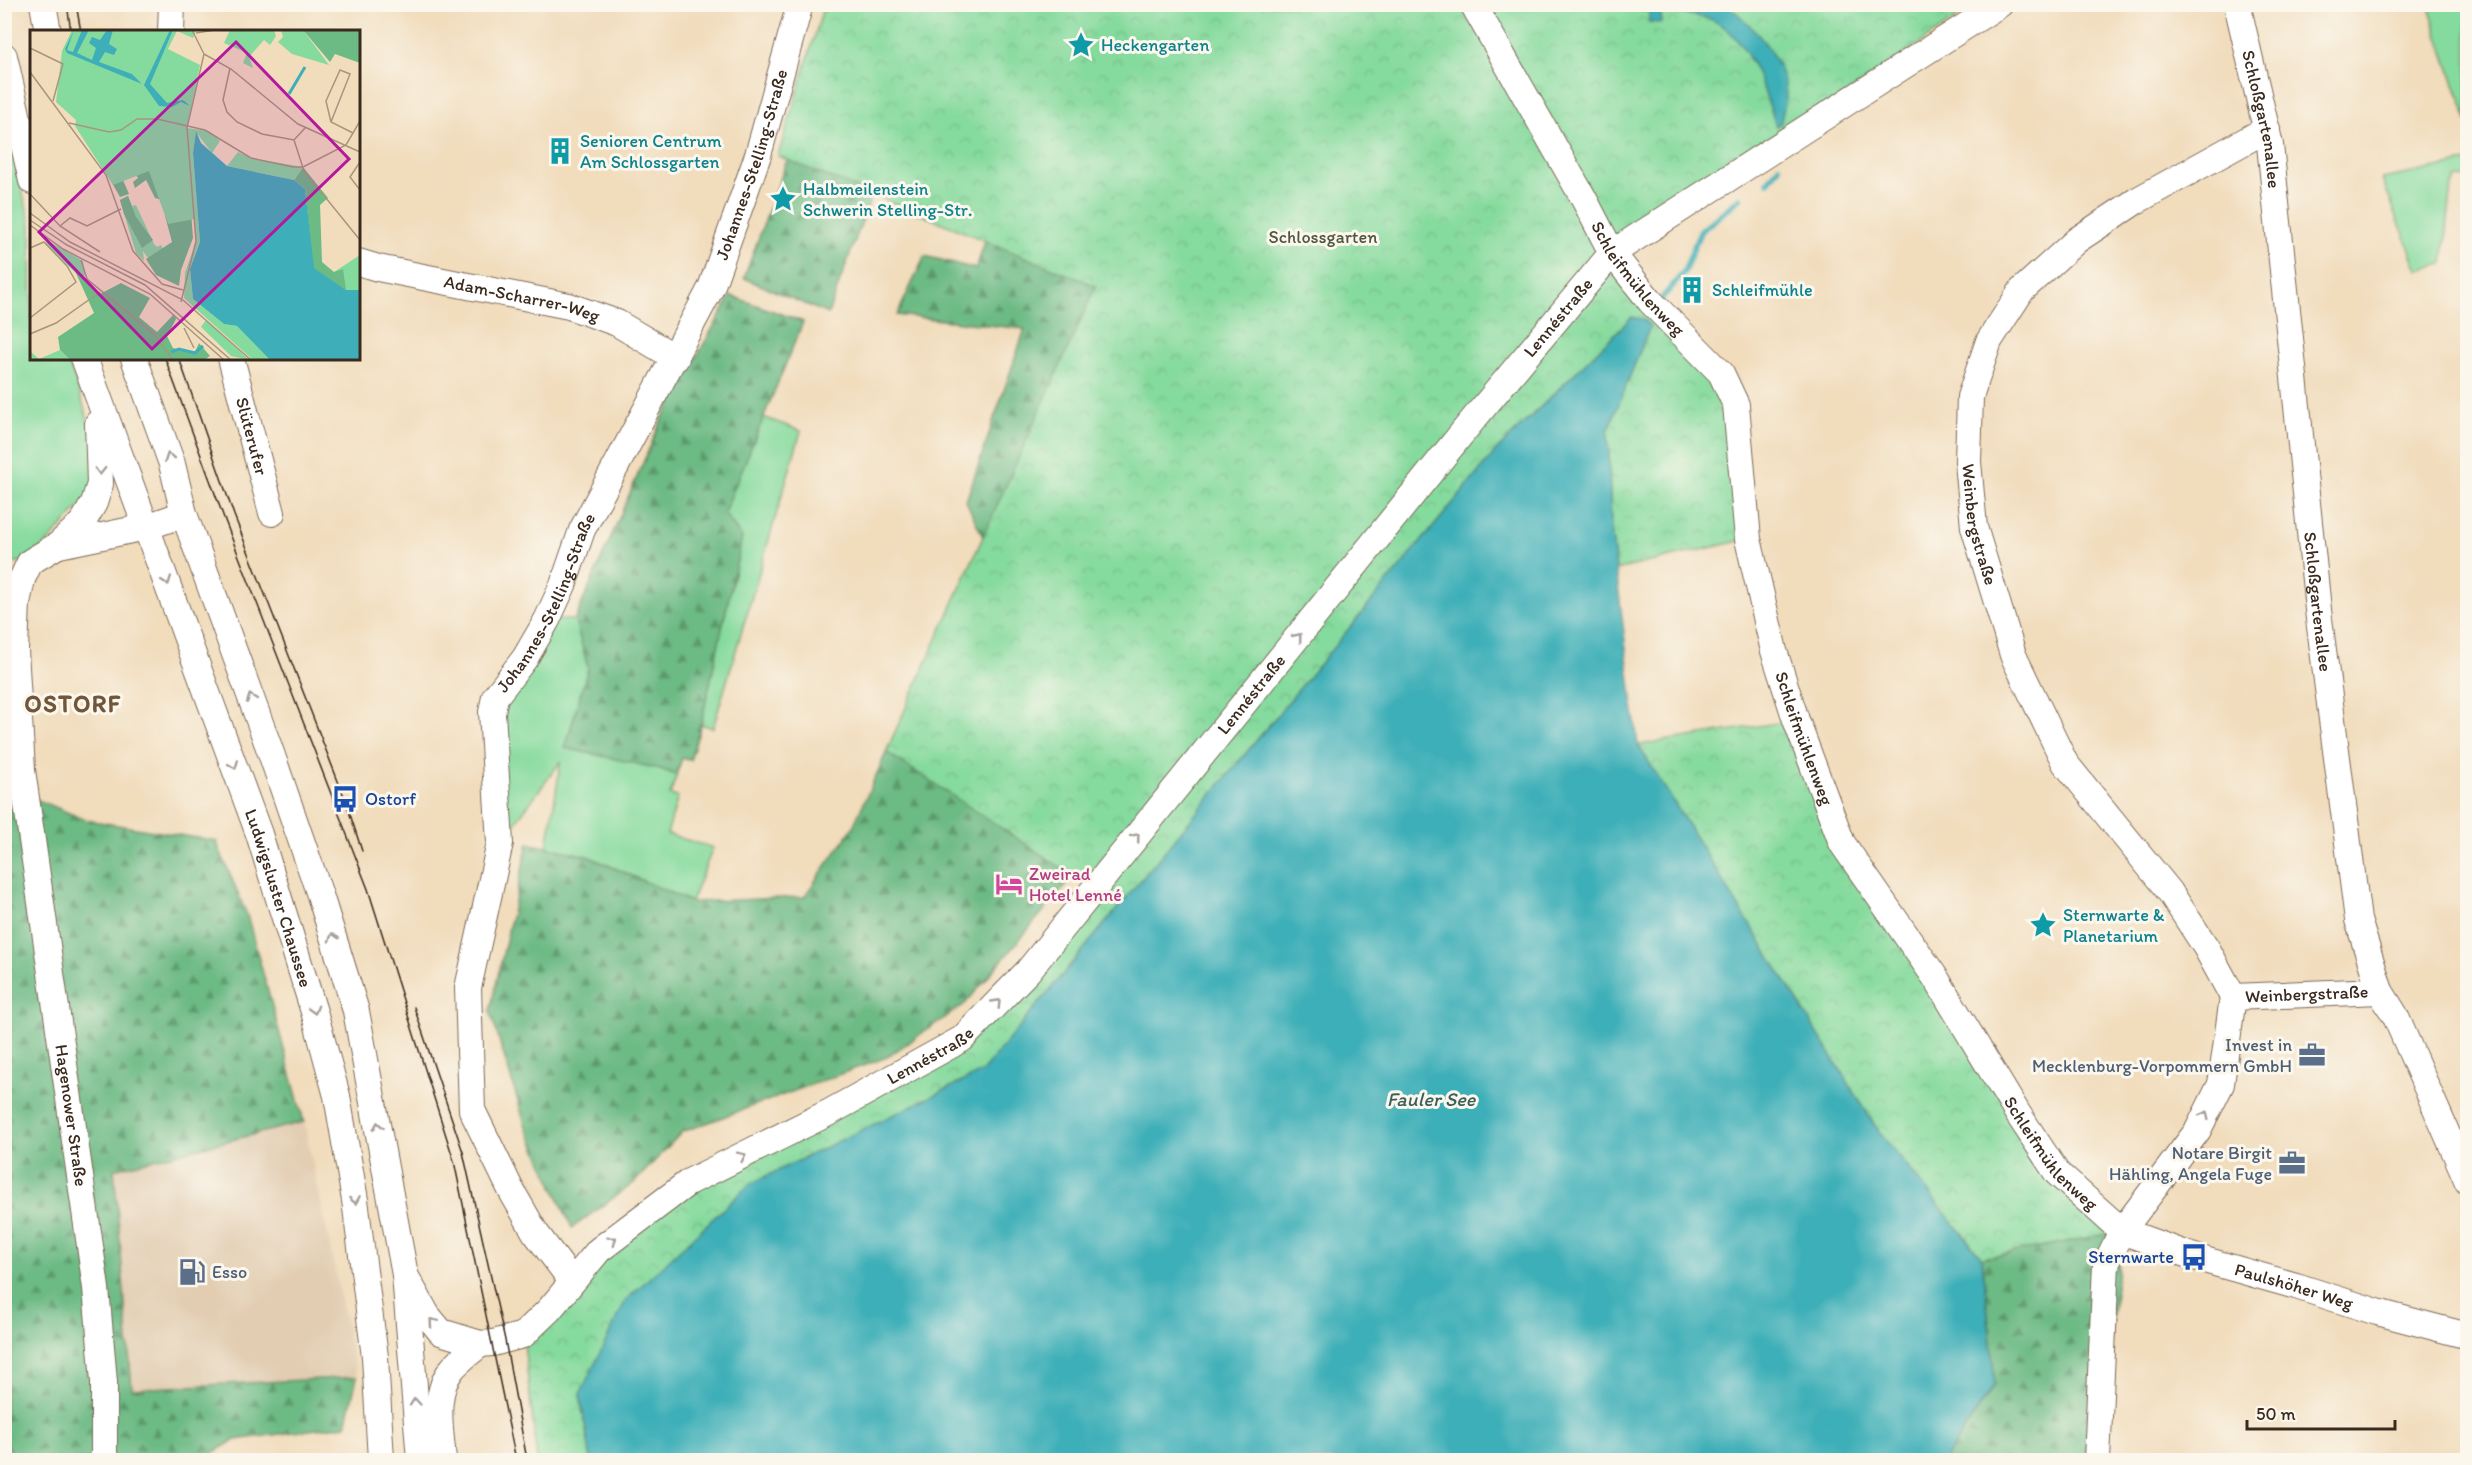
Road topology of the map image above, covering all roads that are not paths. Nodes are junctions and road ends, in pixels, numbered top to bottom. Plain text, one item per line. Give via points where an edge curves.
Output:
1 (43, 4) edge
2 (172, 4) edge
3 (800, 4) edge
4 (1473, 4) edge
5 (2000, 4) edge
6 (2237, 4) edge
7 (48, 30) edge
8 (171, 30) edge
9 (4, 56) edge
10 (2267, 129) junction
11 (30, 172) edge
12 (1612, 253) junction
13 (360, 263) edge
14 (675, 358) junction
15 (85, 360) edge
16 (135, 360) edge
17 (232, 360) edge
18 (96, 392) junction
19 (272, 513) dead end
20 (184, 514) junction
21 (146, 527) junction
22 (58, 545) junction
23 (13, 769) edge
24 (2380, 991) junction
25 (2233, 997) junction
26 (2468, 1182) edge
27 (2122, 1230) junction
28 (405, 1275) junction
29 (572, 1281) junction
30 (2468, 1336) edge
31 (480, 1344) junction
32 (104, 1461) edge
33 (381, 1461) edge
34 (420, 1461) edge
35 (443, 1461) edge
36 (2097, 1461) edge

1 - 7 street
2 - 8 street
3 - 14 street, Johannes-Stelling-Straße via 767,127 727,244 711,288
4 - 12 street, Schleifmühlenweg
5 - 12 street, Lennéstraße
6 - 10 street, Schloßgartenallee
9 - 11 street
10 - 24 street, Schloßgartenallee via 2319,619 2358,920
10 - 25 street, Weinbergstraße via 2108,218 2077,240 2022,290 1989,341 1970,397 1968,462 1974,527 2013,655 2065,763 2170,892
12 - 27 street, Schleifmühlenweg via 1650,301 1721,373 1736,405 1748,539 1774,651 1842,843 1937,980 2057,1173
29 -> 12 street, Lennéstraße via 599,1250 689,1182 962,1040 1028,971
13 - 14 street, Adam-Scharrer-Weg via 569,306 617,323
14 - 29 street, Johannes-Stelling-Straße via 582,530 547,620 525,658 495,697 492,712 500,843 468,988 472,1110 535,1232
15 - 18 street, Ludwigsluster Chaussee
20 -> 16 street via 172,464
17 - 19 street, Slüterufer
18 - 21 street, Ludwigsluster Chaussee
18 -> 22 street via 100,484 82,522
20 - 21 street
28 -> 20 street via 356,1011 271,753
21 - 22 street
21 -> 33 street, Ludwigsluster Chaussee via 259,834 337,1096 368,1290
22 - 23 street, Hagenower Straße via 30,562 16,603
23 - 32 street, Hagenower Straße via 96,1288 104,1382
24 - 25 street, Weinbergstraße
24 - 26 street, Schloßgartenallee via 2395,1015
27 -> 25 street, Weinbergstraße via 2198,1130 2221,1084
27 - 30 street, Paulshöher Weg via 2194,1257
27 - 36 street via 2106,1264
31 -> 28 street via 441,1332
34 -> 28 street
29 - 31 street, Lennéstraße via 523,1335
31 - 35 street via 451,1370 443,1387 439,1406

